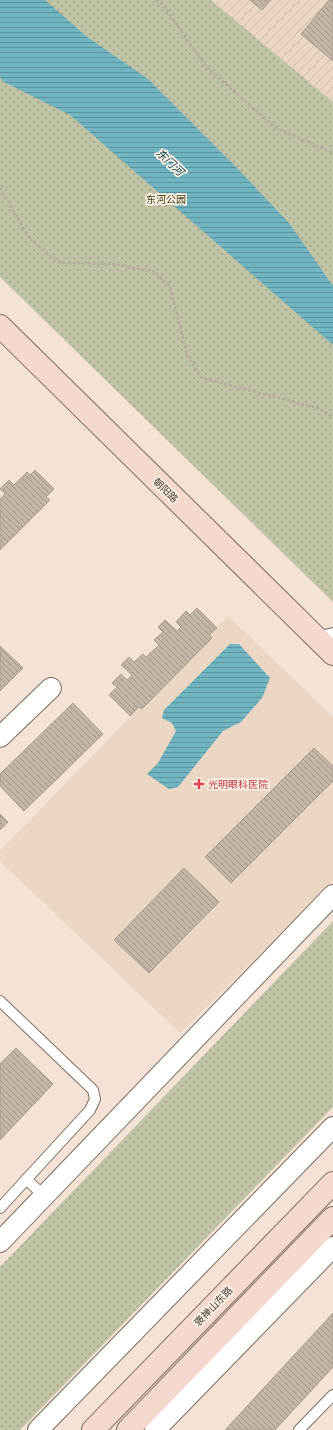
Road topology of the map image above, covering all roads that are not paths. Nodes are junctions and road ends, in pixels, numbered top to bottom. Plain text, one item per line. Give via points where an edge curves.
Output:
1 (0, 326) edge
2 (324, 635) edge
3 (333, 654) edge
4 (51, 688) dead end
5 (0, 737) edge
6 (333, 895) edge
7 (0, 1001) edge
8 (333, 1127) edge
9 (26, 1179) junction
10 (333, 1183) edge
11 (44, 1196) junction
12 (0, 1208) edge
13 (333, 1218) edge
14 (0, 1242) edge
15 (333, 1247) edge
16 (333, 1395) edge
17 (114, 1408) junction
18 (132, 1429) edge
19 (38, 1430) edge
20 (93, 1430) edge
21 (155, 1430) edge
22 (299, 1430) edge

1 - 2 main road, 朝阳路
2 - 3 main road, 朝阳路
4 - 5 street
6 - 11 street
7 - 9 lane via 93,1090 95,1099 90,1110
8 - 19 street
9 - 11 lane
9 - 12 lane
10 - 17 main road, 褒禅山东路
11 - 14 street
13 - 18 main road
15 - 21 street
16 - 22 lane
17 - 18 street
17 - 20 main road, 褒禅山东路

